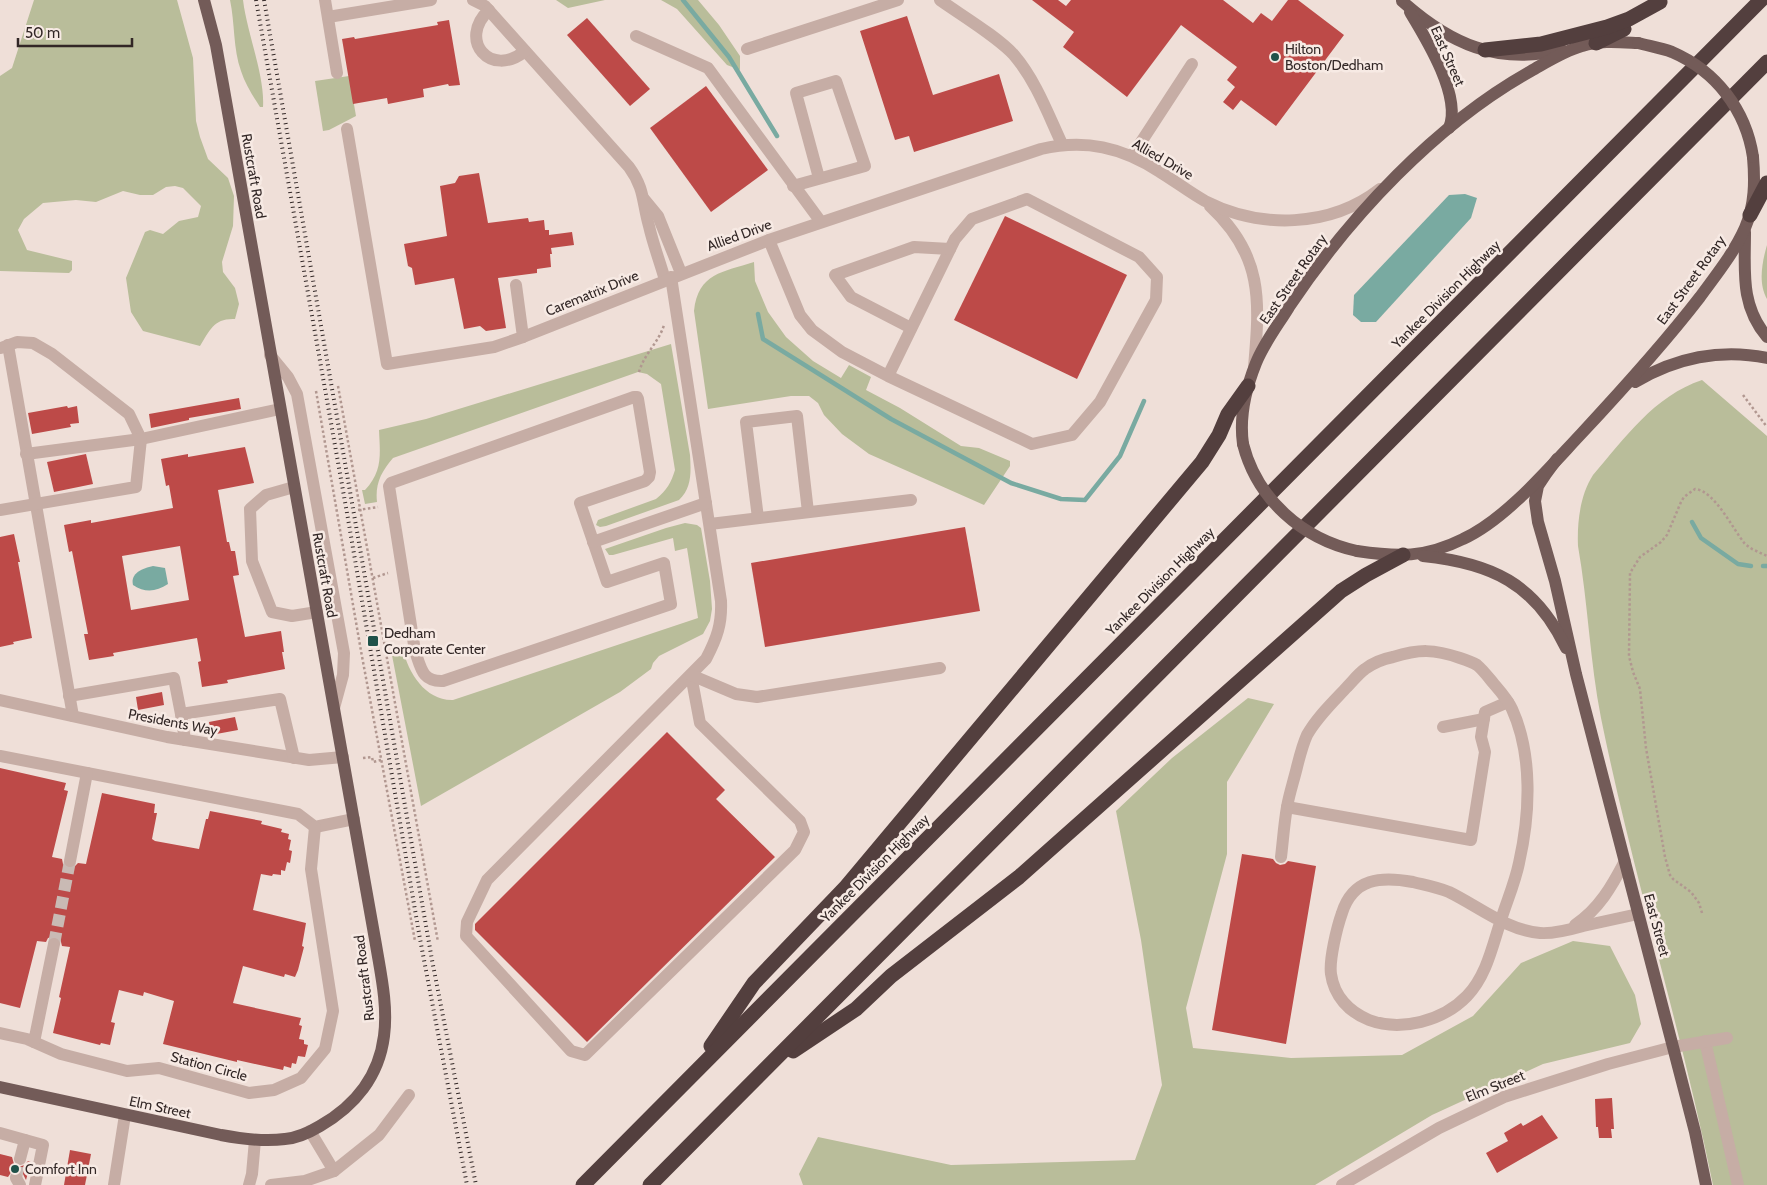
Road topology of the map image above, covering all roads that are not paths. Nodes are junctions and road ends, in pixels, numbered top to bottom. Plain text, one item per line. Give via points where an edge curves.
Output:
1 (204, 0) edge
2 (325, 0) edge
3 (431, 0) edge
4 (473, 0) edge
5 (898, 0) edge
6 (940, 0) edge
7 (1402, 0) edge
8 (1761, 0) edge
9 (1661, 1) edge
10 (489, 10) junction
11 (328, 17) junction
12 (636, 36) dead end
13 (1590, 44) junction
14 (747, 49) dead end
15 (1485, 50) junction
16 (525, 51) junction
17 (1767, 62) edge
18 (1192, 64) dead end
19 (337, 73) dead end
20 (347, 128) dead end
21 (1449, 128) junction
22 (1062, 144) junction
23 (1132, 156) junction
24 (1400, 174) junction
25 (820, 178) junction
26 (1767, 182) edge
27 (793, 186) junction
28 (1202, 199) junction
29 (1750, 215) junction
30 (821, 222) junction
31 (1745, 229) junction
32 (769, 240) junction
33 (950, 250) junction
34 (672, 277) junction
35 (516, 285) dead end
36 (911, 328) junction
37 (523, 337) junction
38 (1767, 337) edge
39 (4, 347) edge
40 (270, 355) junction
41 (1767, 358) edge
42 (1254, 370) junction
43 (888, 376) junction
44 (1248, 386) junction
45 (1624, 388) junction
46 (280, 409) junction
47 (141, 439) junction
48 (26, 454) junction
49 (1557, 459) junction
50 (294, 487) junction
51 (911, 500) dead end
52 (706, 503) junction
53 (35, 504) junction
54 (0, 510) edge
55 (808, 512) junction
56 (758, 518) junction
57 (710, 524) junction
58 (593, 542) junction
59 (1408, 555) junction
60 (317, 612) junction
61 (940, 668) dead end
62 (1576, 674) junction
63 (691, 675) junction
64 (69, 696) junction
65 (0, 700) edge
66 (1508, 702) junction
67 (334, 708) junction
68 (181, 714) junction
69 (73, 716) junction
70 (1484, 719) junction
71 (1443, 727) dead end
72 (185, 740) junction
73 (0, 756) edge
74 (343, 757) junction
75 (294, 758) junction
76 (87, 773) junction
77 (1287, 807) junction
78 (354, 819) junction
79 (315, 827) junction
80 (1280, 857) dead end
81 (70, 861) tunnel mouth
82 (1625, 861) junction
83 (1638, 914) junction
84 (1501, 921) junction
85 (1566, 930) junction
86 (54, 944) tunnel mouth
87 (0, 1033) edge
88 (1727, 1038) dead end
89 (1704, 1041) junction
90 (34, 1042) junction
91 (1673, 1047) junction
92 (763, 1072) junction
93 (690, 1077) junction
94 (0, 1087) edge
95 (409, 1095) dead end
96 (125, 1115) junction
97 (312, 1130) junction
98 (0, 1133) edge
99 (25, 1140) junction
100 (255, 1140) junction
101 (20, 1159) tunnel mouth
102 (334, 1171) junction
103 (35, 1185) edge
104 (114, 1185) edge
105 (249, 1185) edge
106 (271, 1185) edge
107 (583, 1185) edge
108 (650, 1185) edge
109 (1342, 1185) edge
110 (1706, 1185) edge
111 (1738, 1185) edge

1 - 40 main road, Rustcraft Road via 216,45
2 - 11 street
3 - 11 street
4 - 10 street
5 - 14 street
6 - 22 street via 1013,54 1039,93
7 - 15 main road, East Street via 1432,26 1465,44
7 - 21 main road, East Street via 1445,80 1452,109
8 - 93 highway, Yankee Division Highway
9 - 13 highway via 1644,18
9 - 15 highway via 1608,27 1541,44
10 - 16 street
10 - 16 street via 477,24 477,42 481,50 494,60 503,62
11 - 19 street
12 - 27 street via 708,68
13 - 15 main road, East Street via 1536,54
13 - 21 main road, East Street Rotary via 1550,60 1518,78
13 - 29 main road, East Street Rotary, bridge via 1638,43 1671,52 1712,77 1732,101 1749,137 1755,178
16 - 34 street via 637,178 644,199 658,216
17 - 92 highway
18 - 23 street
20 - 37 street, Carematrix Drive via 387,364 494,347
21 - 24 main road, East Street Rotary
22 - 23 street, Allied Drive via 1107,147
22 - 30 street, Allied Drive
23 - 28 street, Allied Drive
24 - 28 street, Allied Drive via 1358,204 1312,219 1284,221 1243,216
24 - 42 main road, East Street Rotary via 1348,229 1316,269 1277,325
25 - 25 street via 865,166 836,82 796,93
25 - 27 street
26 - 29 highway
27 - 30 street
28 - 42 street, Allied Drive via 1223,218 1251,265 1257,299
29 - 31 main road, East Street Rotary
30 - 32 street, Allied Drive
31 - 38 main road via 1746,297
31 - 45 main road, East Street Rotary via 1714,278
32 - 34 street, Allied Drive
32 - 43 street via 800,315 812,330 842,352
33 - 36 street
33 - 36 street via 914,247 835,275 851,297
33 - 43 street via 972,219 1028,199 1139,257 1157,277 1156,300 1100,402 1072,435 1032,444
34 - 37 street, Carematrix Drive
34 - 52 street
35 - 37 street
36 - 43 street
39 - 47 street via 16,342 32,343 52,354 129,414
39 - 48 street
40 - 46 main road, Rustcraft Road
40 - 67 street via 297,394 333,590 344,653 344,675
41 - 45 main road via 1731,353 1699,357 1670,364
42 - 44 main road, East Street Rotary
44 - 59 main road, East Street Rotary, bridge via 1242,412 1243,444 1251,466 1269,497 1287,516 1315,537 1341,548
44 - 93 highway via 1228,414 1202,462 850,882 754,983
45 - 49 main road, East Street Rotary
46 - 47 street
46 - 50 main road, Rustcraft Road
47 - 48 street
47 - 53 street via 136,487
48 - 53 street
49 - 59 main road, East Street Rotary via 1480,530 1449,546
49 - 62 main road, East Street via 1538,486 1536,508
50 - 60 main road, Rustcraft Road
50 - 60 street via 266,495 250,509 252,561 272,612 292,616
51 - 55 street
52 - 57 street
52 - 58 street
53 - 54 street
53 - 64 street
55 - 56 street
55 - 56 street via 797,416 746,422
56 - 57 street
57 - 63 street via 721,617 714,644 706,659
58 - 58 street via 580,503 644,482 649,477 637,397 392,483 389,491 407,606 415,651 423,673 429,680 442,681 671,604 664,563 607,582
59 - 62 main road, East Street via 1476,565 1516,585 1546,614 1561,638
59 - 92 highway via 1341,591 1019,877 897,971 856,1009
60 - 67 main road, Rustcraft Road
61 - 63 street via 757,697 736,694
62 - 82 main road, East Street
63 - 63 street via 487,880 467,922 466,936 571,1051 585,1055 796,850 804,832 800,821 700,723
64 - 68 street via 174,678
64 - 69 street
65 - 69 street, Presidents Way
66 - 70 street via 1486,712
66 - 77 street via 1478,666 1440,651 1411,652 1382,660 1366,668 1322,713 1307,736
66 - 84 street via 1517,724 1528,780 1519,864
67 - 74 main road, Rustcraft Road
68 - 72 street
68 - 75 street via 280,699
69 - 72 street, Presidents Way
70 - 71 street
70 - 77 street via 1481,737 1485,752 1471,840
72 - 75 street, Presidents Way
73 - 76 street
74 - 75 street, Presidents Way
74 - 78 main road, Rustcraft Road
76 - 79 street via 298,814
76 - 81 street
77 - 80 street
78 - 79 street
78 - 97 main road, Rustcraft Road via 381,974 384,1036 374,1073 355,1101
79 - 90 street, Station Circle via 311,868 334,1011 325,1049 301,1078 274,1090 249,1093 159,1068 127,1071 61,1054
82 - 83 main road, East Street
82 - 85 street via 1597,906
83 - 85 street
83 - 91 main road, East Street
84 - 84 street via 1447,891 1428,885 1382,878 1360,886 1345,902 1338,923 1331,975 1340,999 1353,1013 1392,1025 1413,1024 1433,1017 1467,996 1482,976
84 - 85 street via 1539,933
86 - 90 street
87 - 90 street, Station Circle
88 - 89 street, Elm Street
89 - 91 street, Elm Street
89 - 111 street
91 - 109 street, Elm Street via 1504,1097 1439,1128
91 - 110 main road, East Street
92 - 108 highway
93 - 107 highway, Yankee Division Highway
94 - 96 main road, Elm Street
95 - 102 street via 379,1135
96 - 100 main road, Elm Street
96 - 104 street
97 - 100 main road, Elm Street via 287,1139
97 - 102 street
98 - 99 street
99 - 101 street
99 - 103 street via 43,1145
100 - 105 street
102 - 106 street via 304,1181

